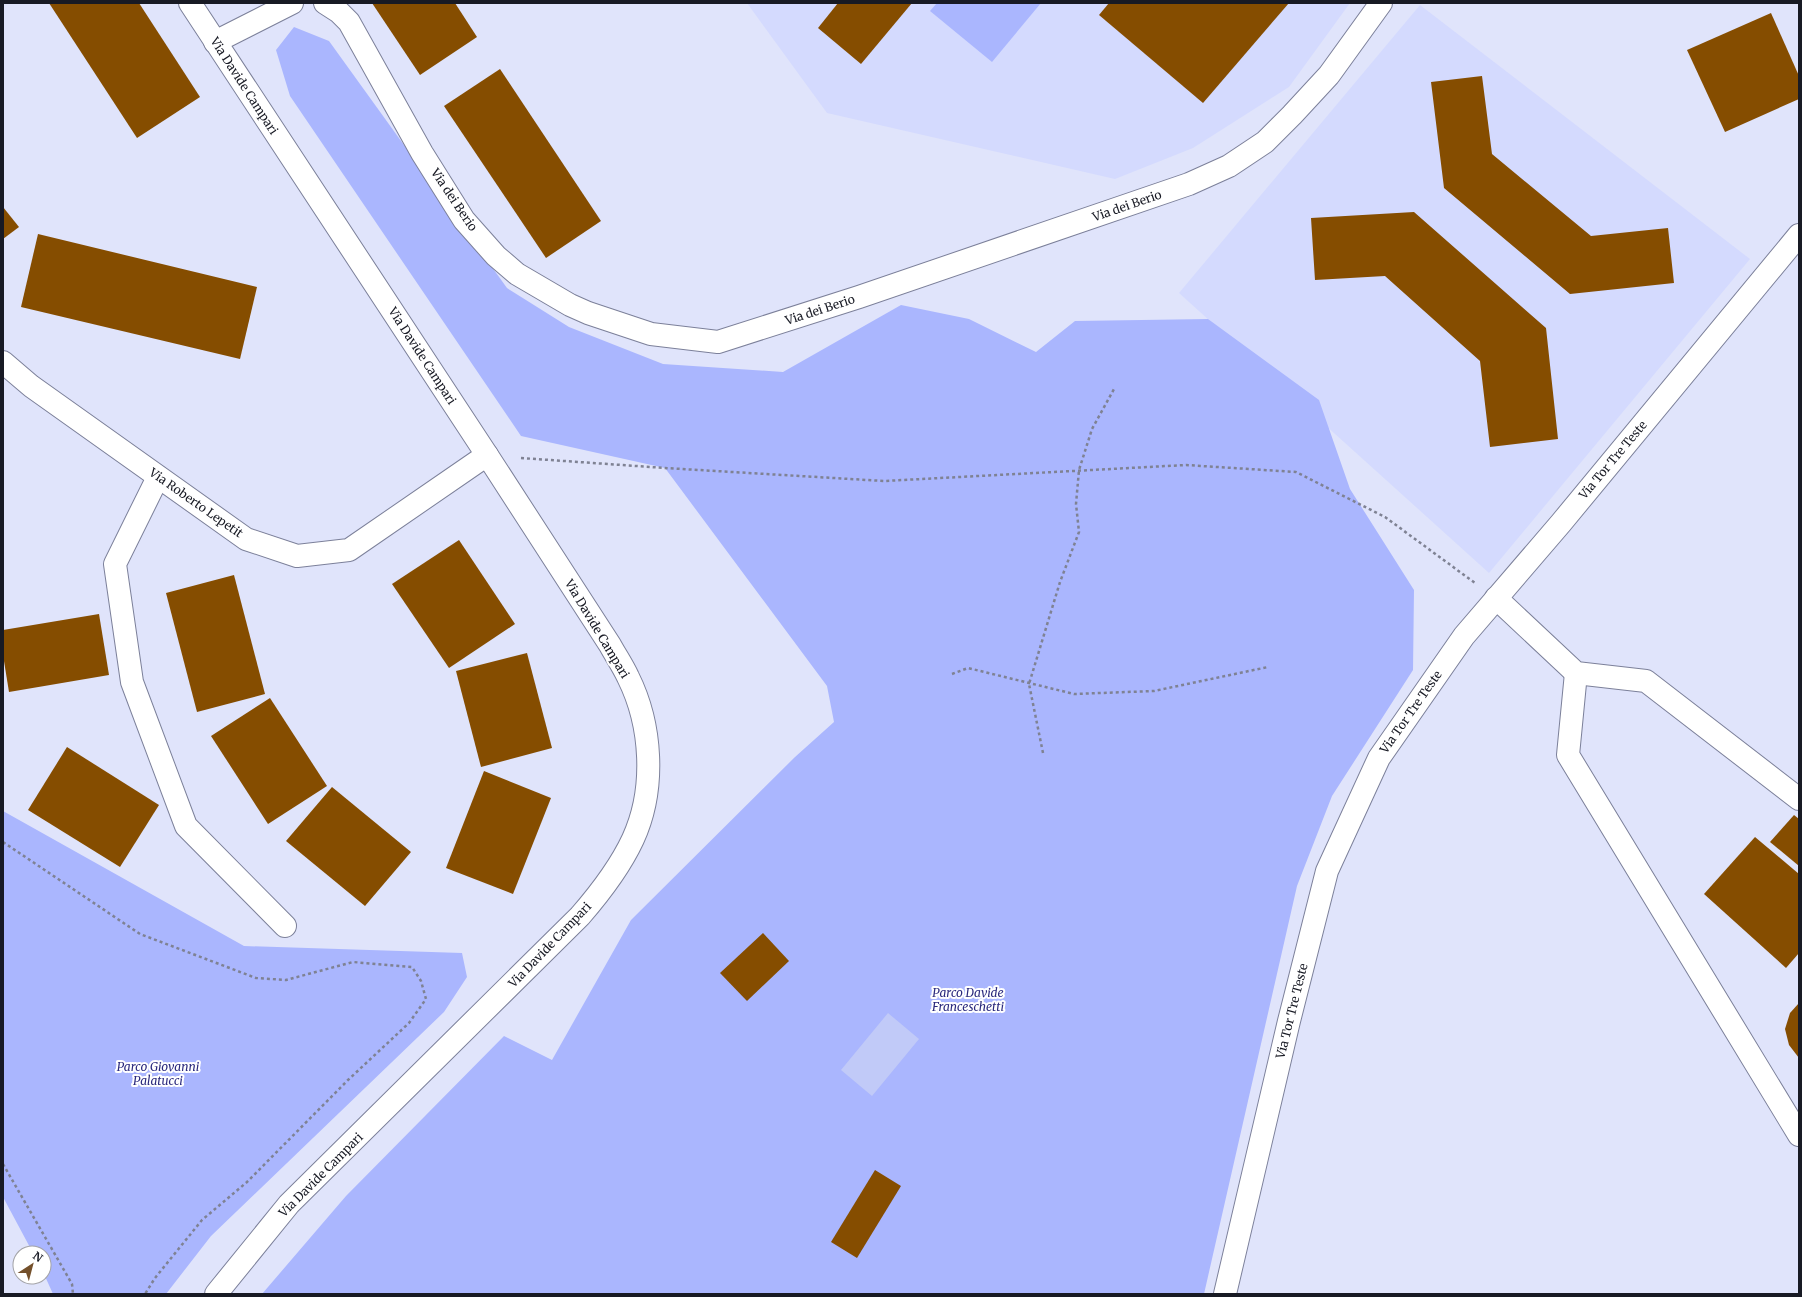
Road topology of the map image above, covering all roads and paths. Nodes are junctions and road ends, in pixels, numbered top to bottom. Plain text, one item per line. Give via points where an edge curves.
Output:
1 (190, 3) edge
2 (292, 3) edge
3 (325, 3) edge
4 (1381, 3) edge
5 (215, 42) junction
6 (1799, 235) edge
7 (3, 362) edge
8 (1114, 388) dead end
9 (487, 455) junction
10 (1079, 470) junction
11 (158, 477) junction
12 (1496, 598) junction
13 (1268, 667) dead end
14 (1576, 673) junction
15 (952, 674) dead end
16 (1029, 684) junction
17 (1043, 754) dead end
18 (1799, 799) edge
19 (3, 842) edge
20 (286, 926) dead end
21 (1799, 1135) edge
22 (3, 1164) edge
23 (73, 1294) edge
24 (145, 1294) edge
25 (216, 1294) edge
26 (1225, 1294) edge

1 - 5 street, Via Davide Campari
2 - 5 street
3 - 4 street, Via dei Berio via 349,22 430,166 464,220 516,274 588,313 651,334 718,342 1182,187 1228,166 1265,142 1292,115 1329,75
5 - 9 street, Via Davide Campari
6 - 12 street, Via Tor Tre Teste
7 - 11 street, Via Roberto Lepetit
8 - 10 path via 1092,429
9 - 10 path via 884,480
9 - 11 street, Via Roberto Lepetit via 349,550 297,556 246,538
9 - 25 street, Via Davide Campari via 610,645 628,678 640,708 648,770 644,804 633,839 601,892 580,916 289,1204
10 - 12 path via 1186,465 1296,472 1385,517
10 - 16 path via 1076,504 1079,532 1060,582
11 - 20 street via 115,564 132,682 186,826
12 - 14 street
12 - 26 street, Via Tor Tre Teste via 1464,636 1379,758 1328,872 1289,1022
13 - 16 path via 1154,691 1074,694
14 - 18 street via 1646,681
14 - 21 street via 1568,754
15 - 16 path via 968,668
16 - 17 path
19 - 24 path via 140,934 256,978 286,980 352,962 412,967 421,981 426,999 409,1023 247,1182 202,1220
22 - 23 path via 72,1284

